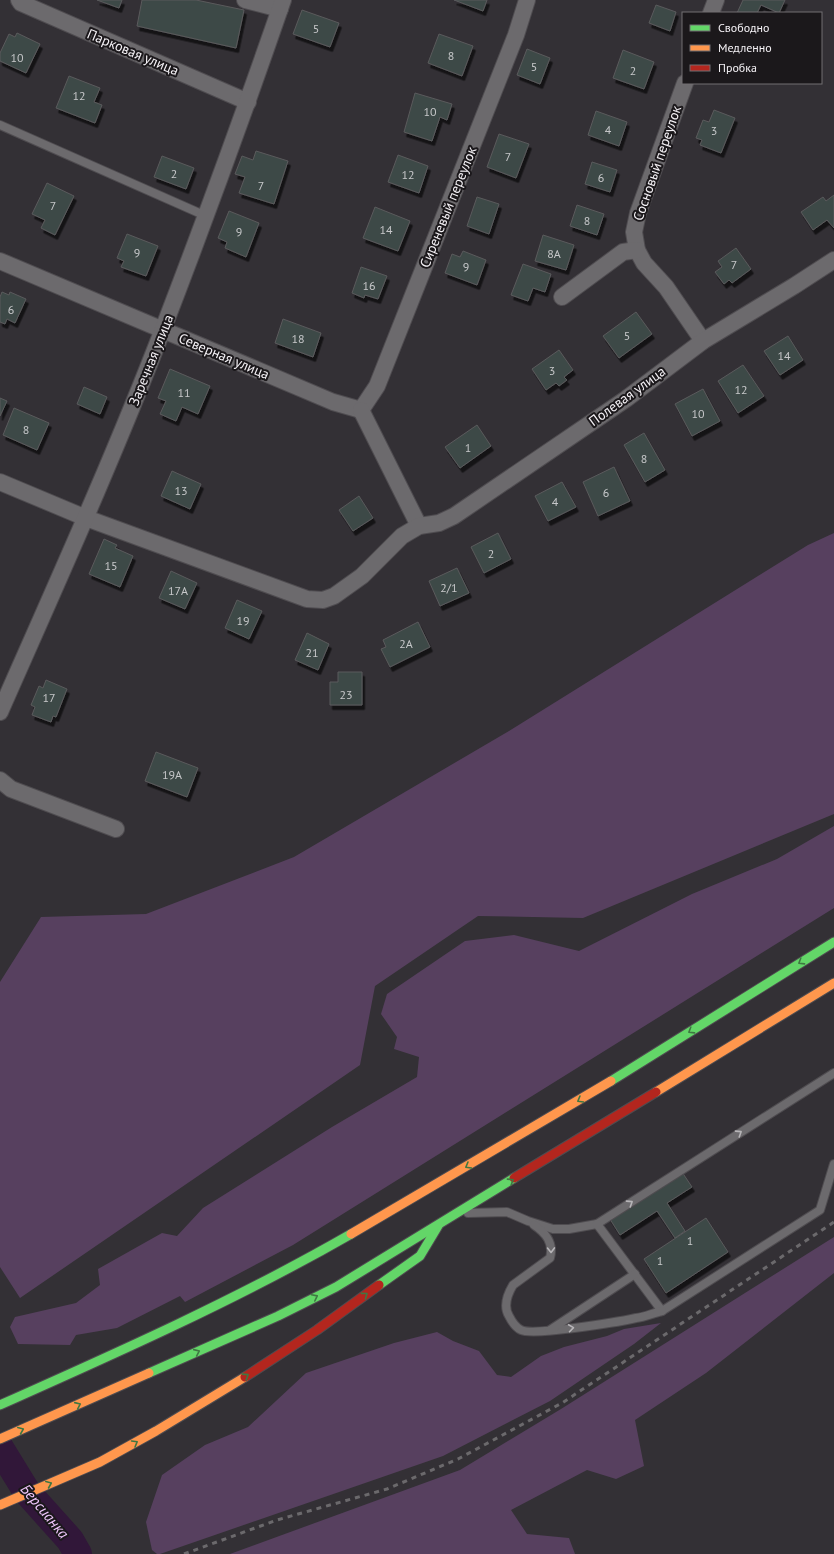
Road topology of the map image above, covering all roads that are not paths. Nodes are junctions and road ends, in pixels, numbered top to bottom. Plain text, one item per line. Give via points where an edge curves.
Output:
1 (19, 0) edge
2 (245, 0) edge
3 (527, 0) edge
4 (716, 0) edge
5 (282, 4) edge
6 (711, 12) edge
7 (685, 84) edge
8 (248, 102) junction
9 (0, 125) edge
10 (206, 216) junction
11 (637, 250) junction
12 (0, 260) edge
13 (834, 260) edge
14 (562, 296) dead end
15 (163, 331) junction
16 (703, 341) junction
17 (361, 410) junction
18 (0, 482) edge
19 (86, 518) junction
20 (419, 526) junction
21 (0, 712) edge
22 (0, 780) edge
23 (116, 829) dead end
24 (834, 942) edge
25 (834, 983) edge
26 (834, 1073) edge
27 (834, 1164) edge
28 (459, 1213) junction
29 (528, 1221) junction
30 (597, 1224) junction
31 (438, 1226) junction
32 (635, 1274) junction
33 (662, 1311) junction
34 (548, 1331) junction
35 (0, 1405) edge
36 (0, 1439) edge
37 (0, 1505) edge

1 - 8 street, Парковая улица
2 - 5 street
3 - 17 street, Сиреневый переулок via 516,35 377,386
4 - 6 street
5 - 8 street, Заречная улица
7 - 11 street, Сосновый переулок via 638,213 634,232
8 - 10 street, Заречная улица
9 - 10 lane
10 - 15 street, Заречная улица
11 - 14 street via 623,252
11 - 16 street, Сосновый переулок
12 - 15 street, Северная улица
13 - 16 street, Полевая улица
15 - 17 street, Северная улица via 333,402
15 - 19 street, Заречная улица
16 - 20 street, Полевая улица via 626,399 454,516 439,523
17 - 20 street
18 - 19 street
19 - 20 street via 307,598 323,600 351,585 402,536
19 - 21 street, Заречная улица
22 - 23 street via 10,789
24 -> 35 main road via 587,1096 311,1257 140,1343
28 -> 25 main road
30 -> 26 lane
27 - 33 lane via 820,1210
28 - 29 lane via 507,1212
28 - 31 main road
29 - 30 lane via 553,1229
29 -> 34 lane via 550,1240 550,1258 513,1285 505,1303 507,1314 513,1324 521,1330
30 - 32 lane
36 -> 31 main road via 278,1316 336,1287
37 -> 31 main road via 100,1462 222,1392 317,1330 420,1256
32 - 33 lane
32 - 34 lane
34 -> 33 lane via 637,1318

